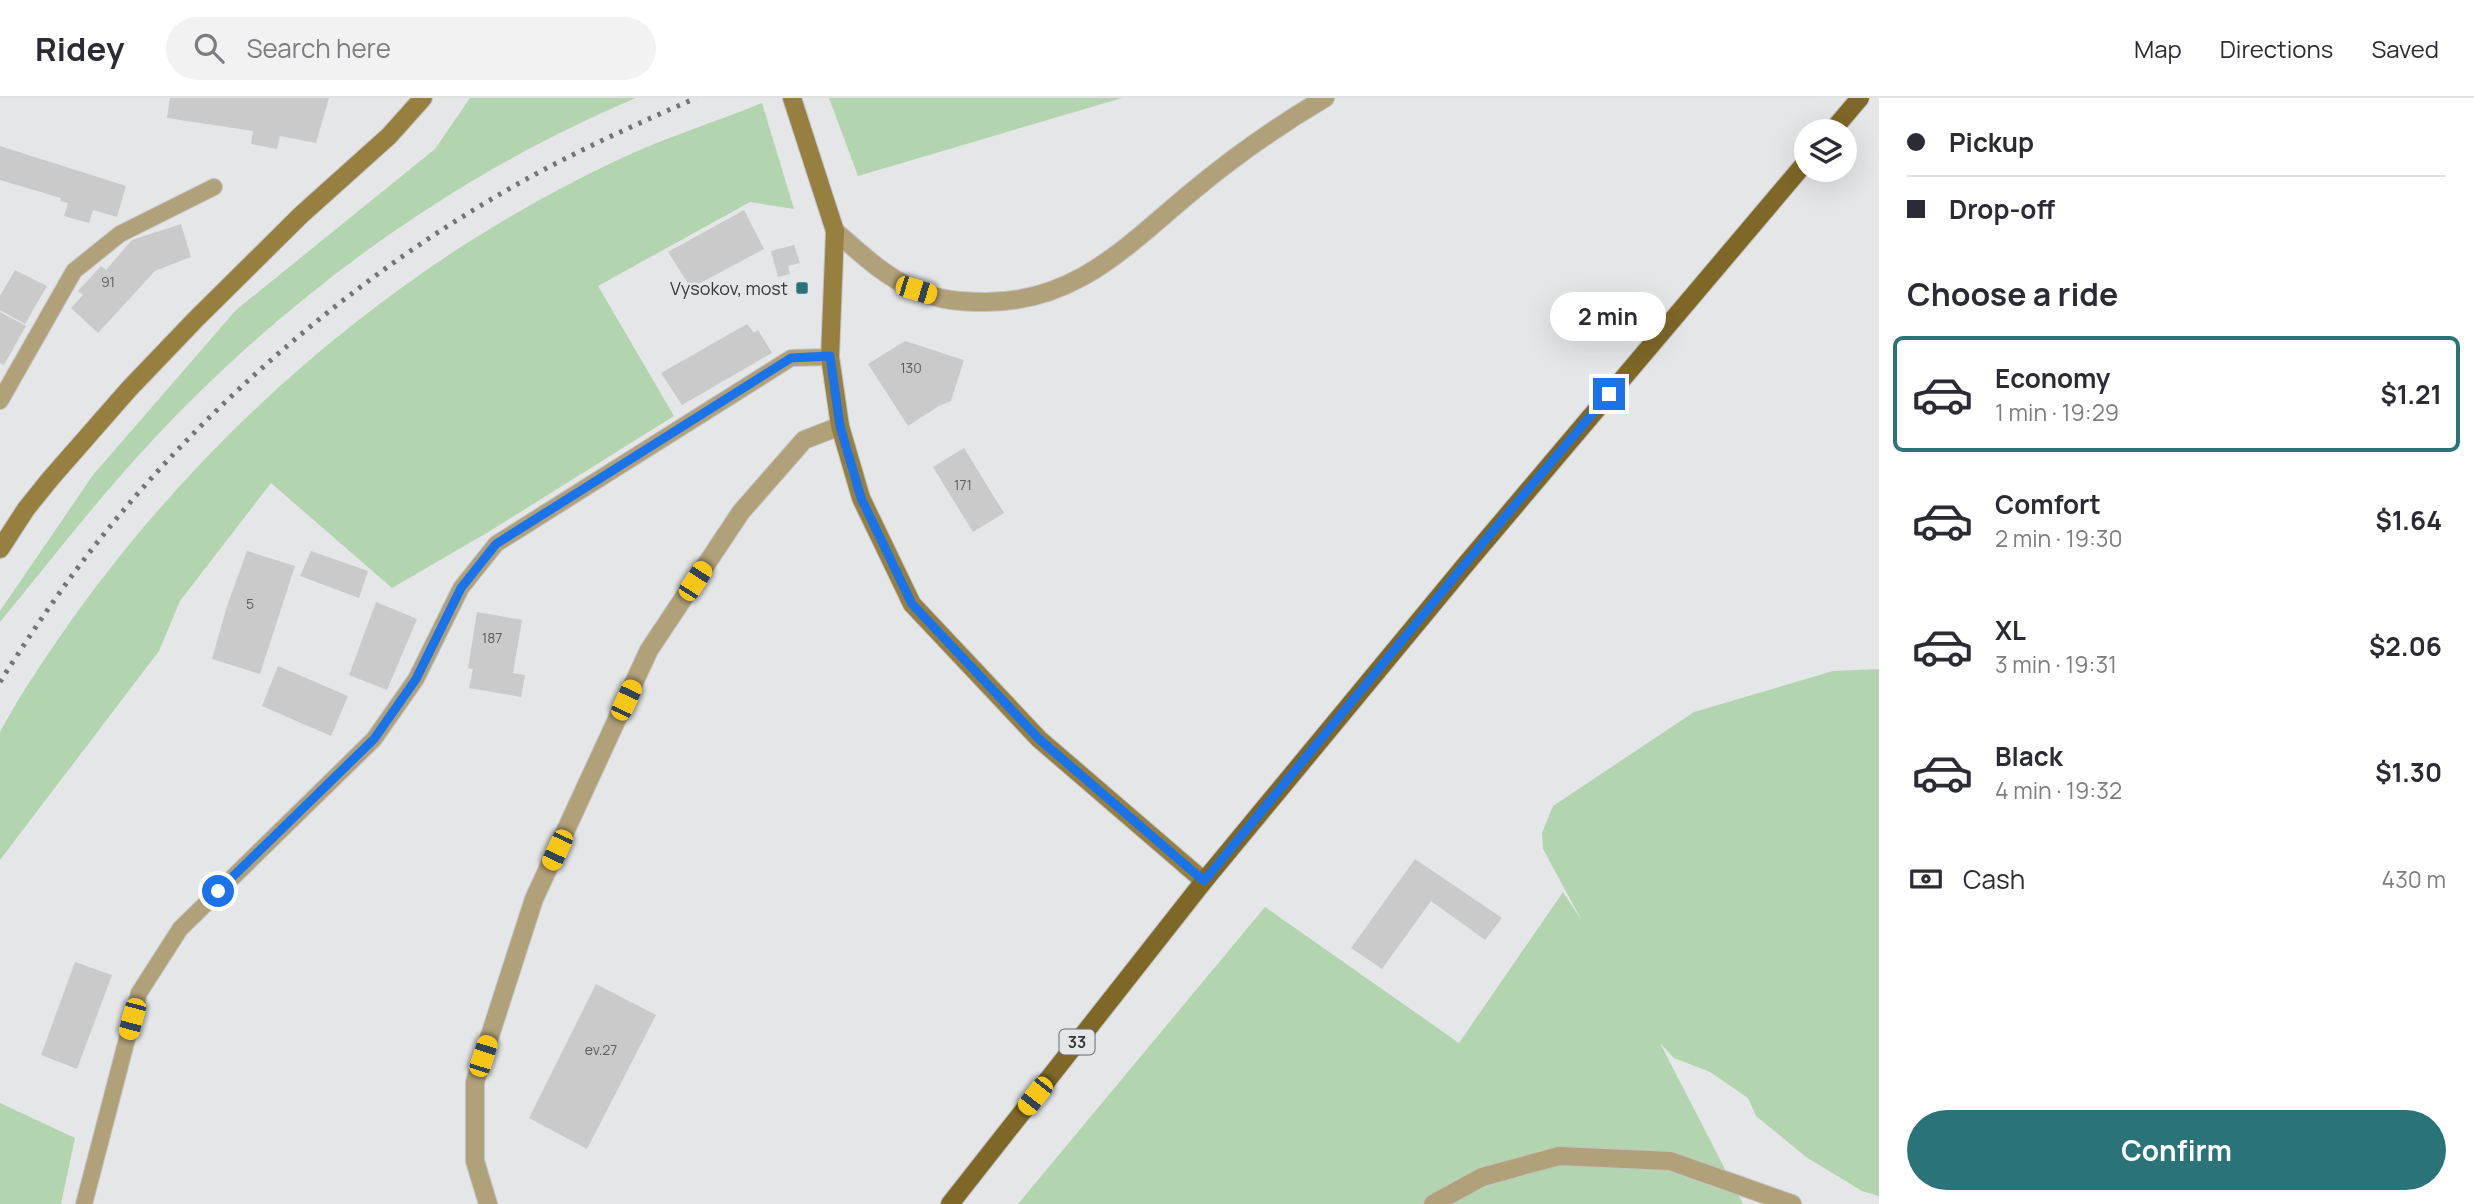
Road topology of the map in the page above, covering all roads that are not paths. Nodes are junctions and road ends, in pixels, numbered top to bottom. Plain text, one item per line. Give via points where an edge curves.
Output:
1 (423, 98) edge
2 (792, 98) edge
3 (1325, 98) edge
4 (1860, 98) edge
5 (1842, 119) edge
6 (1794, 176) edge
7 (214, 187) dead end
8 (835, 231) junction
9 (830, 356) junction
10 (0, 401) edge
11 (840, 426) junction
12 (0, 549) edge
13 (1204, 881) junction
14 (84, 1204) edge
15 (488, 1204) edge
16 (950, 1204) edge
17 (1433, 1204) edge
18 (1792, 1204) edge

1 - 12 street via 130,389 51,478
2 - 8 street
3 - 8 street via 1234,159 1101,266 1065,286 1012,303 953,302 916,290 876,268
4 - 5 main road
6 - 13 main road, 33
7 - 10 lane via 120,234 74,271
8 - 9 street
9 - 11 street
9 - 14 lane via 791,358 496,544 461,588 416,679 374,739 180,929 139,993
11 - 13 street via 861,498 912,604 1039,739
11 - 15 street via 804,440 741,512 649,650 540,887 475,1082 475,1161
13 - 16 main road, 33
17 - 18 street via 1482,1177 1559,1156 1670,1161

